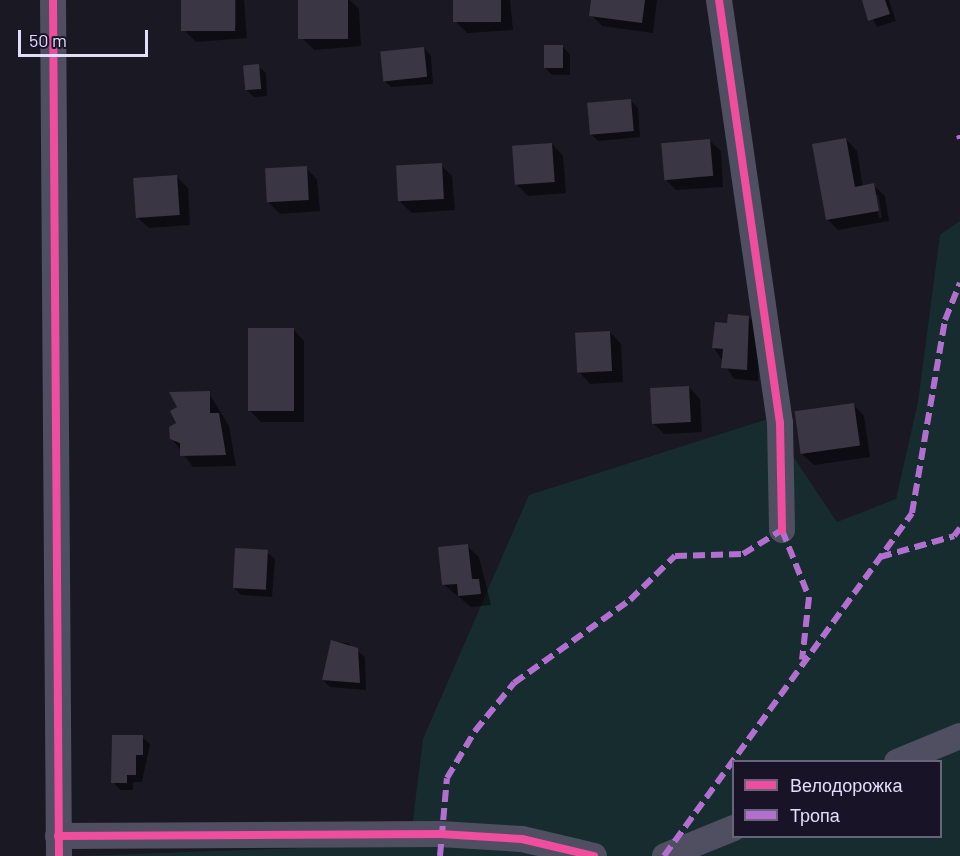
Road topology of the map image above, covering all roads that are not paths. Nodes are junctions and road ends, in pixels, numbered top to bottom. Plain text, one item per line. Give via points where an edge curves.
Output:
1 (52, 0) edge
2 (719, 0) edge
3 (782, 530) dead end
4 (960, 736) edge
5 (902, 760) edge
6 (732, 829) edge
7 (58, 846) edge
8 (594, 856) edge
9 (665, 856) edge

1 - 7 street
2 - 3 street via 780,423
4 - 5 street
6 - 9 street
7 - 8 street via 440,834 522,839

